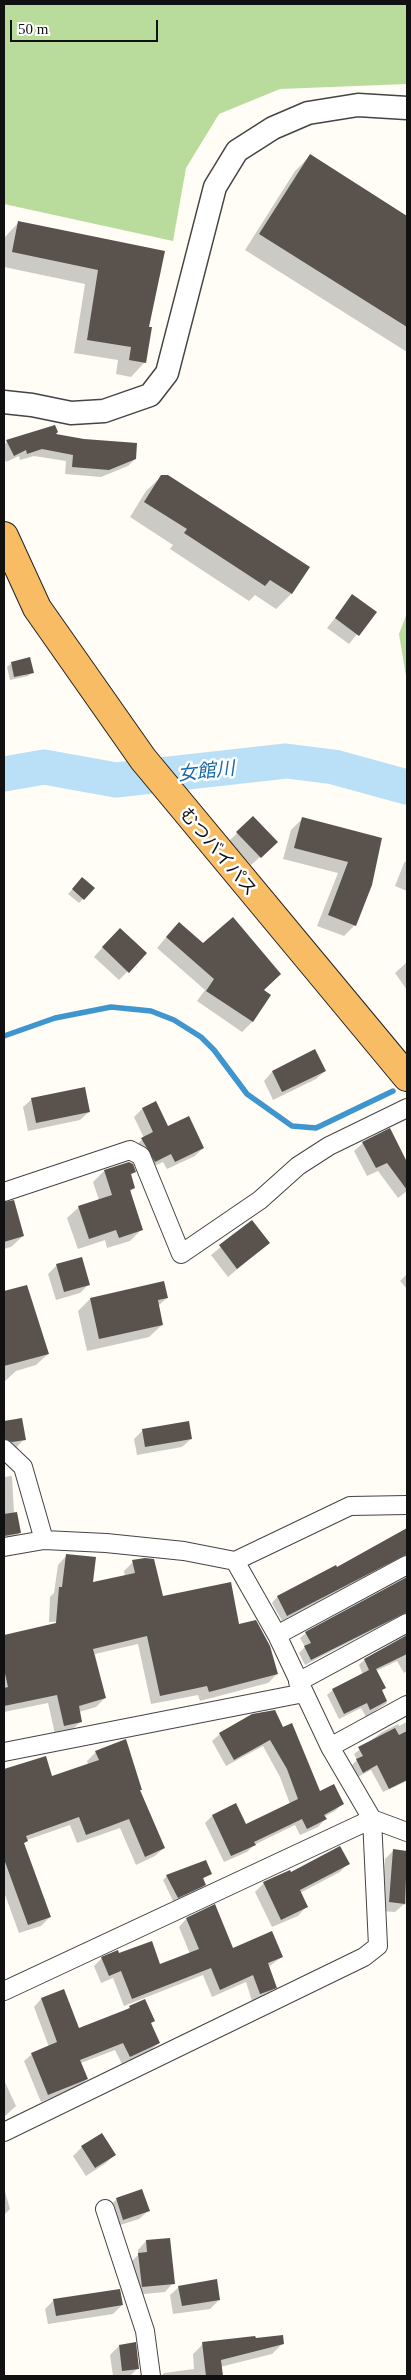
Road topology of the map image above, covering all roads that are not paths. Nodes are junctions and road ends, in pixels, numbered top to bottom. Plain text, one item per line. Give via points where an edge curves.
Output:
1 (407, 108) edge
2 (4, 402) edge
3 (4, 536) edge
4 (407, 1076) edge
5 (407, 1108) edge
6 (4, 1192) edge
7 (4, 1449) edge
8 (407, 1505) edge
9 (44, 1540) junction
10 (4, 1547) edge
11 (235, 1561) junction
12 (407, 1565) edge
13 (407, 1623) edge
14 (277, 1635) junction
15 (301, 1687) junction
16 (407, 1705) edge
17 (330, 1747) junction
18 (4, 1752) edge
19 (372, 1819) junction
20 (407, 1832) edge
21 (4, 1991) edge
22 (4, 2132) edge
23 (105, 2209) dead end
24 (152, 2376) edge

1 - 2 street via 358,105 308,113 273,128 237,151 215,187 167,374 150,396 104,411 71,413
3 - 4 highway, むつバイパス via 37,608 143,759
5 - 6 street via 329,1146 298,1166 260,1200 181,1254 141,1156 130,1150
7 - 9 street via 23,1467
8 - 11 street via 350,1506
9 - 10 street
9 - 11 street via 174,1550
11 - 14 street
12 - 14 street
13 - 15 street
14 - 15 street
15 - 17 street
15 - 18 street
16 - 17 street
17 - 19 street
19 - 20 street
19 - 21 street
19 - 22 street via 378,1946 364,1957
23 - 24 street via 145,2331

